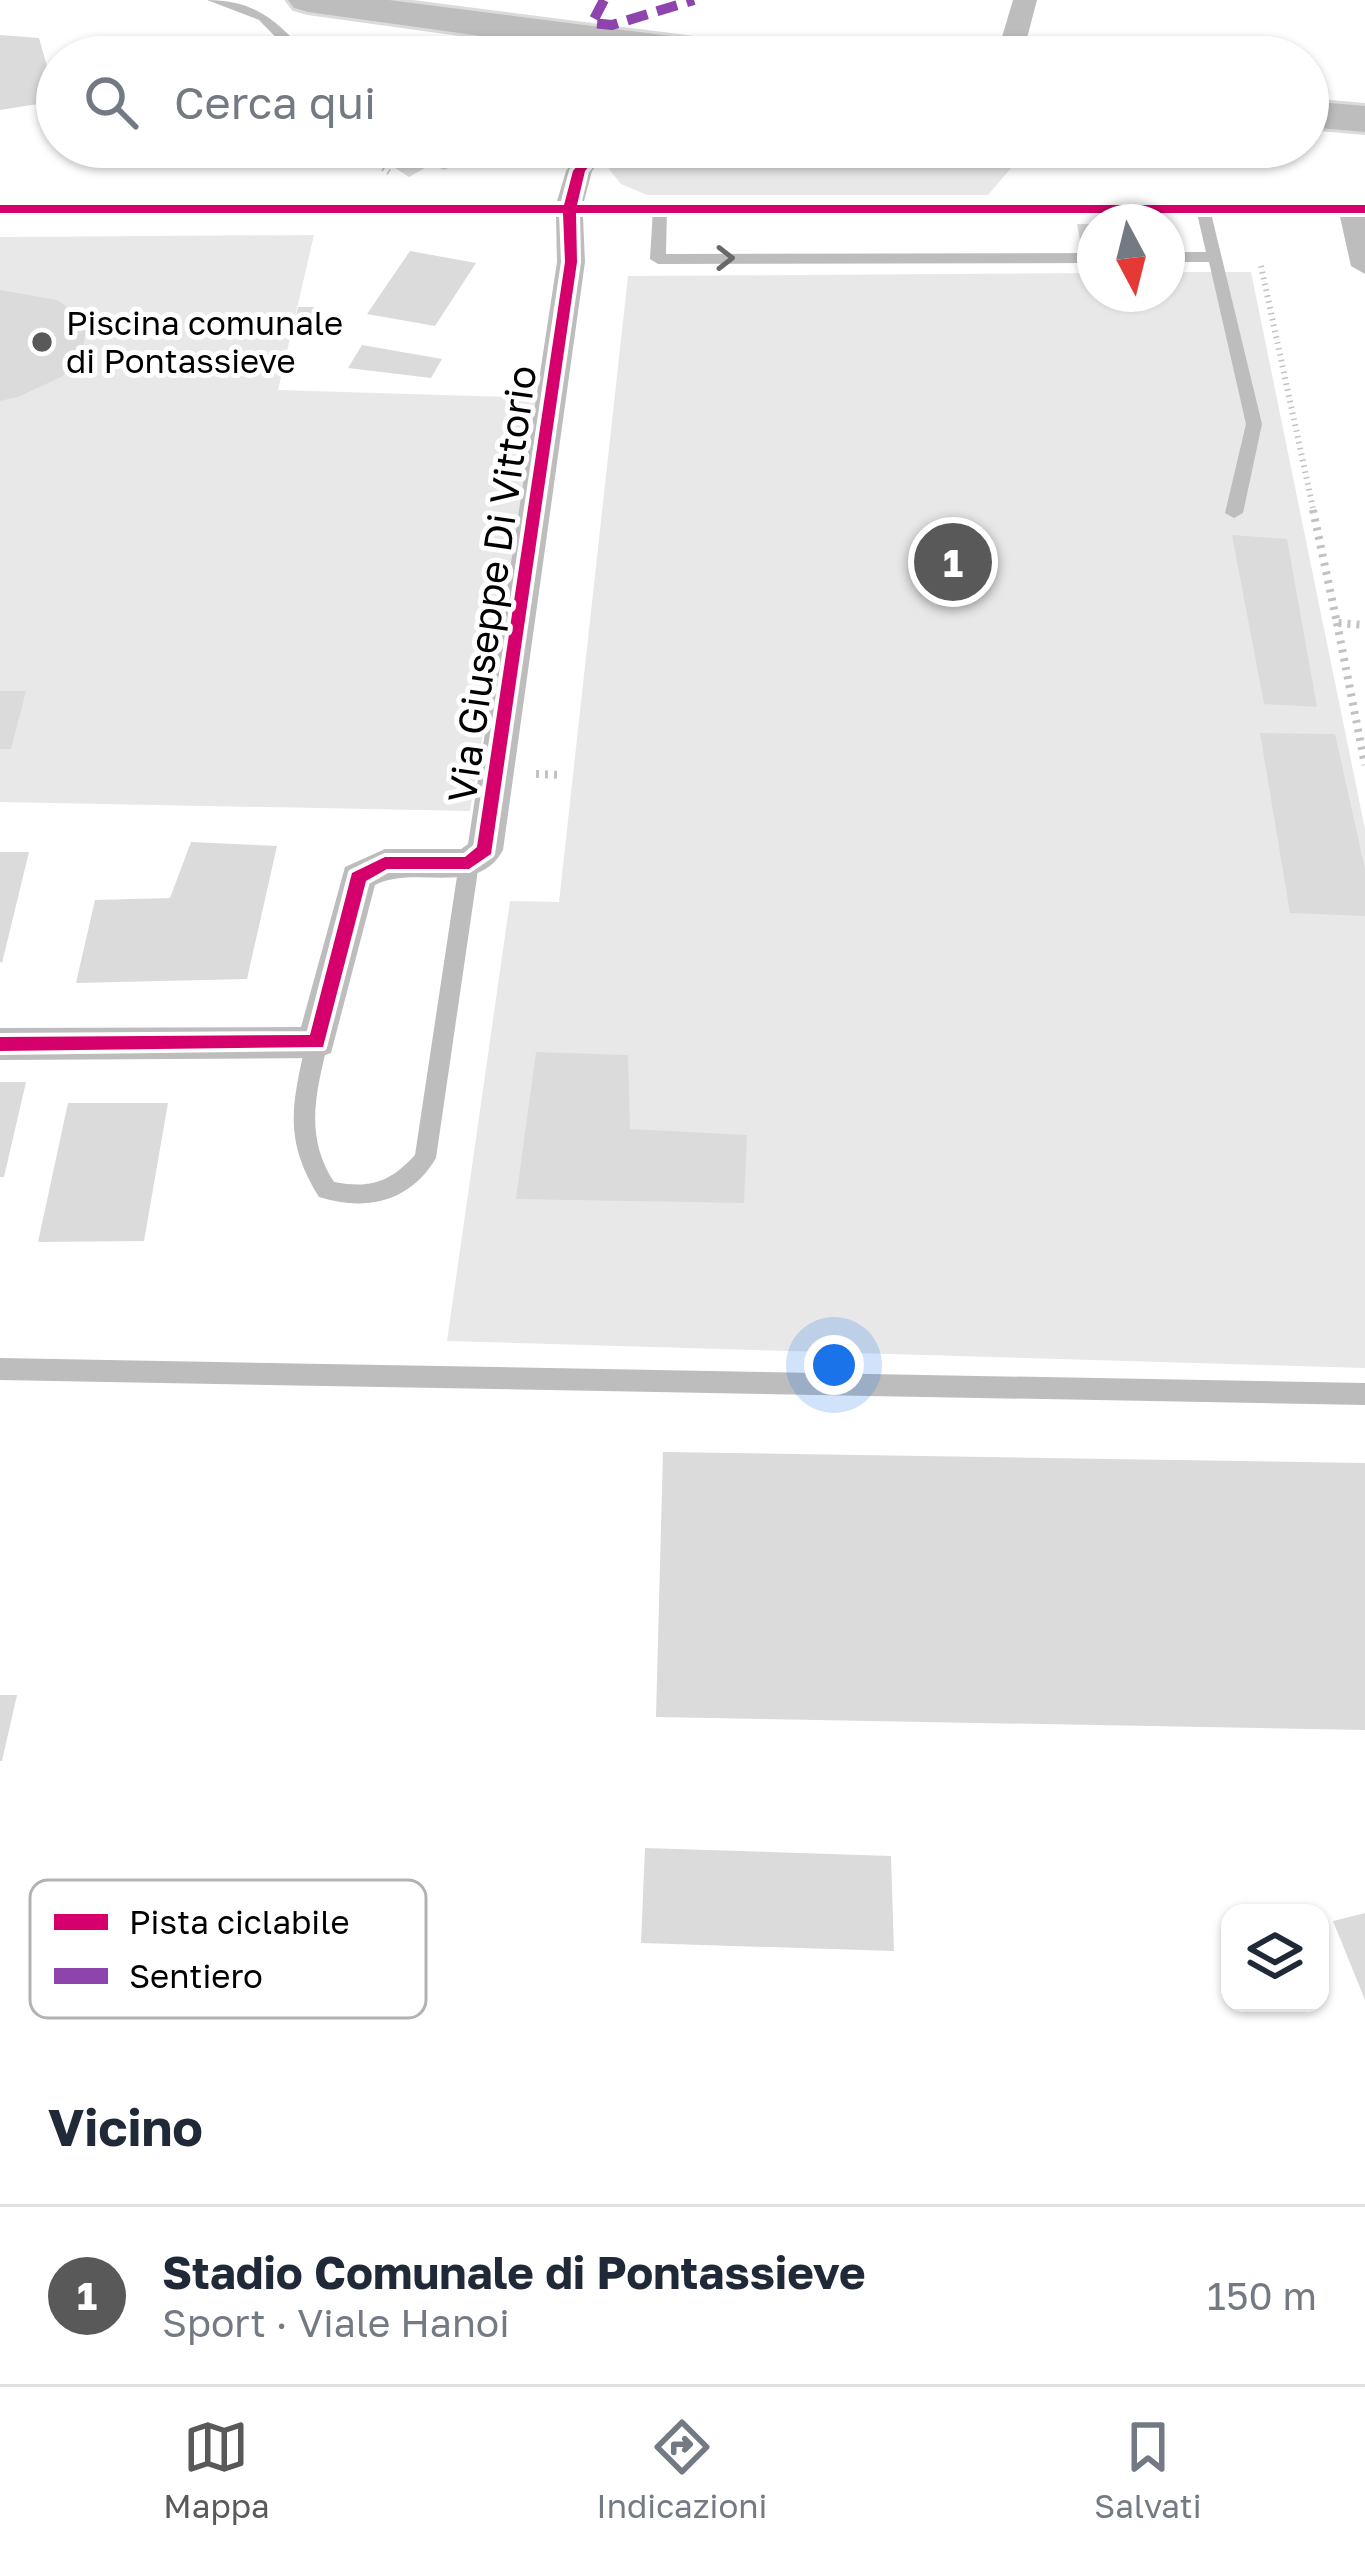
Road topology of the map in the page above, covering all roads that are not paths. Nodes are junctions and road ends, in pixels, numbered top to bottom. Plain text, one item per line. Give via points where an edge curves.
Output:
1 (214, 0) edge
2 (308, 0) edge
3 (1025, 0) edge
4 (282, 36) edge
5 (568, 36) edge
6 (1016, 36) edge
7 (1329, 116) edge
8 (1365, 119) edge
9 (579, 168) edge
10 (570, 208) junction
11 (0, 209) edge
12 (659, 209) junction
13 (1202, 209) junction
14 (1359, 209) edge
15 (1185, 257) edge
16 (1215, 257) junction
17 (1077, 258) edge
18 (1365, 266) edge
19 (1234, 513) dead end
20 (469, 863) junction
21 (317, 1042) junction
22 (0, 1044) edge
23 (0, 1369) edge
24 (1365, 1394) edge

1 - 4 lane via 264,17
2 - 5 main road
3 - 6 street
7 - 8 main road
9 - 10 street
10 - 11 street
10 - 12 street
10 - 20 street, Via Giuseppe Di Vittorio via 571,262 500,772 485,850
12 - 13 street
12 -> 17 lane via 658,259
13 - 14 street
13 - 16 lane
14 - 18 street
15 - 16 lane
16 - 19 lane via 1254,424
20 - 21 street via 385,863 358,877
20 - 21 lane via 425,1158 402,1186 366,1199 327,1190 306,1161 300,1118
21 - 22 street
23 - 24 lane

